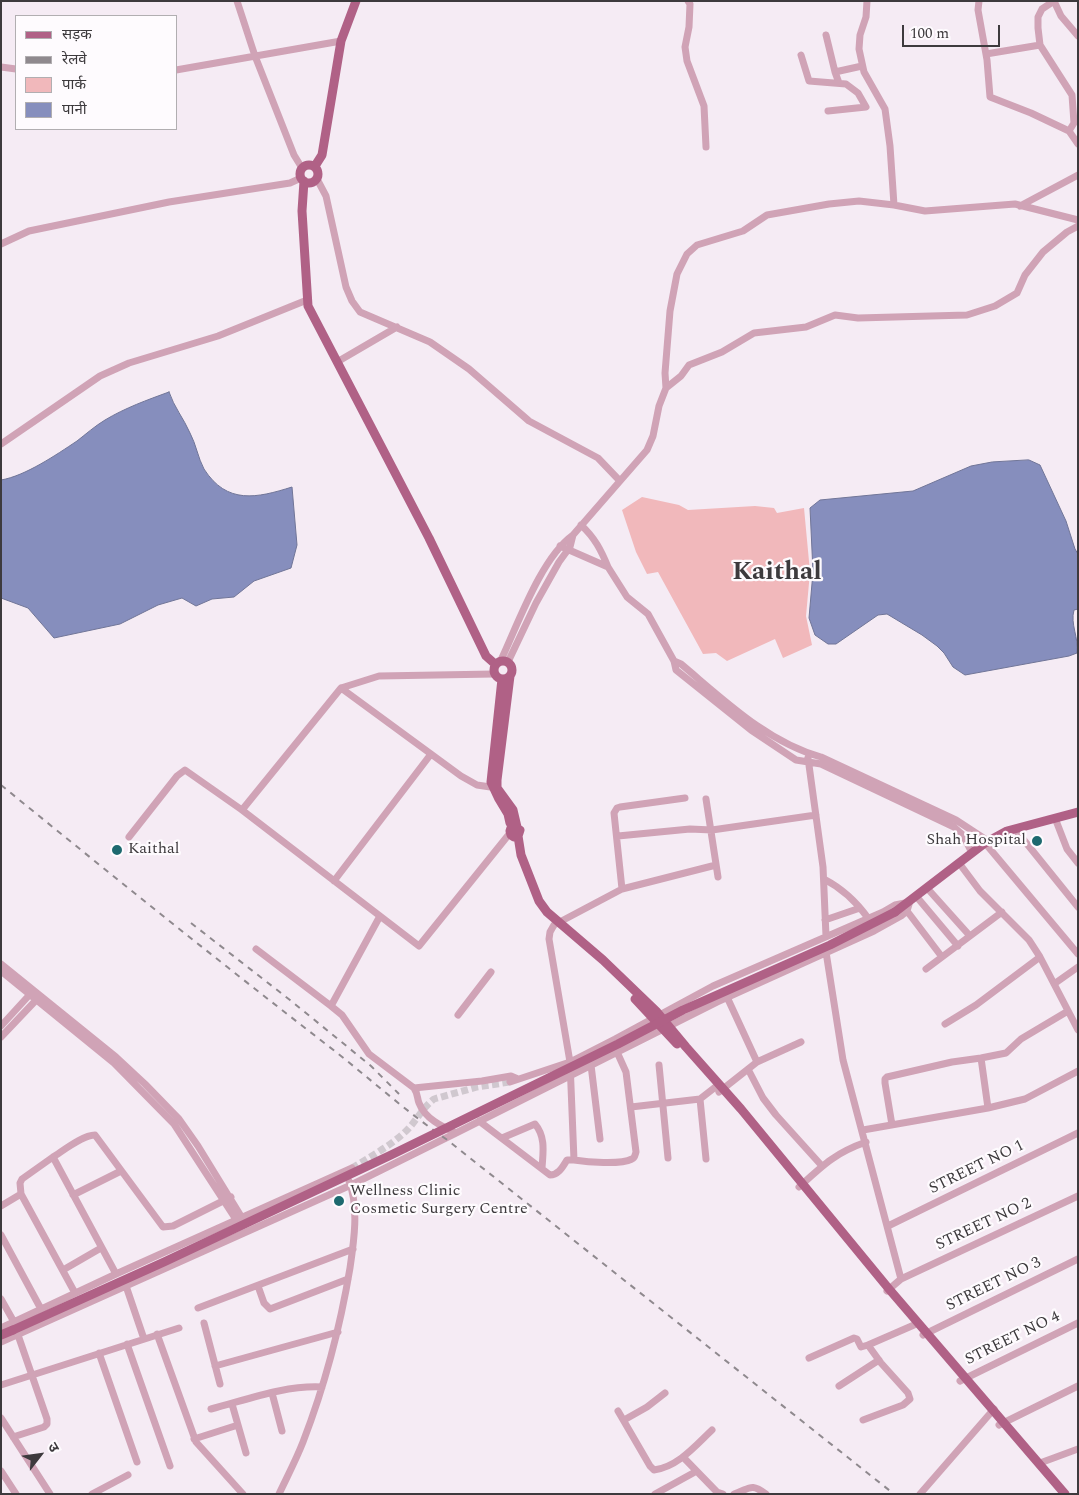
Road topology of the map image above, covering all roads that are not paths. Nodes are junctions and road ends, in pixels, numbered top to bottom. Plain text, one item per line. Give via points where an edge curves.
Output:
1 (237, 1) edge
2 (356, 1) edge
3 (688, 1) edge
4 (867, 1) edge
5 (979, 1) edge
6 (1054, 1) edge
7 (826, 34) dead end
8 (1078, 36) edge
9 (341, 41) junction
10 (1040, 46) junction
11 (986, 54) junction
12 (801, 55) dead end
13 (255, 56) junction
14 (862, 66) junction
15 (1, 67) edge
16 (15, 69) edge
17 (178, 70) edge
18 (835, 72) junction
19 (839, 83) junction
20 (1076, 99) edge
21 (828, 111) dead end
22 (1069, 131) junction
23 (1078, 144) edge
24 (706, 147) dead end
25 (315, 166) junction
26 (302, 168) junction
27 (1078, 176) edge
28 (317, 179) junction
29 (303, 180) junction
30 (894, 205) junction
31 (1020, 206) junction
32 (1078, 220) edge
33 (1078, 226) edge
34 (1, 244) edge
35 (307, 300) junction
36 (397, 327) junction
37 (337, 362) junction
38 (666, 388) junction
39 (1, 444) edge
40 (619, 480) junction
41 (581, 525) junction
42 (564, 548) junction
43 (608, 567) junction
44 (674, 661) junction
45 (502, 662) junction
46 (502, 676) junction
47 (341, 688) junction
48 (808, 753) junction
49 (431, 754) junction
50 (809, 762) junction
51 (495, 788) junction
52 (685, 798) dead end
53 (706, 799) dead end
54 (242, 810) junction
55 (1078, 812) edge
56 (816, 815) junction
57 (1055, 818) junction
58 (1015, 829) junction
59 (712, 830) junction
60 (514, 832) junction
61 (618, 836) junction
62 (128, 837) dead end
63 (987, 842) junction
64 (972, 853) junction
65 (1078, 862) edge
66 (959, 863) junction
67 (716, 865) junction
68 (718, 877) dead end
69 (824, 879) junction
70 (334, 881) junction
71 (927, 888) junction
72 (622, 889) junction
73 (913, 899) junction
74 (1078, 907) edge
75 (860, 908) junction
76 (907, 911) junction
77 (1002, 912) junction
78 (380, 916) junction
79 (868, 918) junction
80 (825, 920) junction
81 (557, 924) junction
82 (826, 936) junction
83 (970, 936) junction
84 (958, 946) junction
85 (256, 949) dead end
86 (826, 952) junction
87 (1078, 954) edge
88 (942, 957) junction
89 (1040, 957) junction
90 (1, 964) edge
91 (1078, 967) edge
92 (926, 969) dead end
93 (491, 972) dead end
94 (2, 975) edge
95 (1054, 984) junction
96 (32, 992) junction
97 (39, 997) junction
98 (727, 997) junction
99 (331, 1006) junction
100 (1068, 1011) junction
101 (458, 1015) dead end
102 (656, 1016) junction
103 (945, 1024) dead end
104 (1, 1026) edge
105 (666, 1027) junction
106 (1078, 1030) edge
107 (1, 1037) edge
108 (801, 1042) dead end
109 (617, 1052) junction
110 (981, 1058) junction
111 (570, 1062) junction
112 (757, 1062) junction
113 (590, 1065) junction
114 (660, 1065) dead end
115 (748, 1069) junction
116 (1078, 1070) edge
117 (570, 1076) junction
118 (518, 1079) junction
119 (510, 1082) tunnel mouth
120 (414, 1088) junction
121 (719, 1088) junction
122 (700, 1099) junction
123 (664, 1103) junction
124 (631, 1107) junction
125 (988, 1108) junction
126 (479, 1121) junction
127 (892, 1125) junction
128 (863, 1130) junction
129 (456, 1133) junction
130 (1078, 1134) edge
131 (502, 1138) junction
132 (600, 1139) dead end
133 (866, 1142) junction
134 (52, 1157) junction
135 (668, 1158) dead end
136 (706, 1159) dead end
137 (574, 1160) junction
138 (822, 1166) junction
139 (542, 1168) junction
140 (121, 1171) junction
141 (351, 1185) junction
142 (801, 1185) junction
143 (21, 1194) junction
144 (73, 1196) junction
145 (1078, 1196) edge
146 (228, 1199) junction
147 (1, 1206) edge
148 (240, 1219) junction
149 (888, 1226) junction
150 (248, 1232) junction
151 (1, 1235) edge
152 (101, 1248) junction
153 (353, 1249) junction
154 (1078, 1259) edge
155 (63, 1270) junction
156 (116, 1274) junction
157 (348, 1279) junction
158 (901, 1279) junction
159 (126, 1286) junction
160 (258, 1286) junction
161 (888, 1290) junction
162 (75, 1293) junction
163 (1, 1299) edge
164 (198, 1308) dead end
165 (41, 1309) junction
166 (1078, 1322) edge
167 (204, 1324) dead end
168 (914, 1325) junction
169 (1, 1328) edge
170 (179, 1328) dead end
171 (15, 1329) junction
172 (338, 1332) junction
173 (157, 1334) junction
174 (925, 1334) junction
175 (1, 1335) edge
176 (144, 1339) junction
177 (1, 1342) edge
178 (128, 1344) junction
179 (868, 1346) junction
180 (99, 1353) junction
181 (809, 1358) dead end
182 (878, 1360) junction
183 (215, 1366) junction
184 (31, 1375) junction
185 (963, 1379) junction
186 (220, 1384) dead end
187 (1, 1385) edge
188 (839, 1386) dead end
189 (1078, 1386) edge
190 (322, 1387) junction
191 (272, 1393) junction
192 (665, 1393) dead end
193 (232, 1404) junction
194 (211, 1409) dead end
195 (618, 1411) dead end
196 (992, 1411) junction
197 (1, 1418) edge
198 (624, 1420) junction
199 (863, 1420) dead end
200 (1001, 1424) junction
201 (238, 1425) junction
202 (712, 1430) dead end
203 (282, 1431) dead end
204 (13, 1437) junction
205 (194, 1438) junction
206 (1078, 1449) edge
207 (246, 1453) dead end
208 (683, 1457) junction
209 (137, 1462) dead end
210 (1040, 1463) junction
211 (170, 1466) dead end
212 (1, 1472) edge
213 (696, 1472) junction
214 (128, 1475) dead end
215 (718, 1493) edge
216 (16, 1494) edge
217 (50, 1494) edge
218 (92, 1494) edge
219 (242, 1494) edge
220 (279, 1494) edge
221 (654, 1494) edge
222 (734, 1494) edge
223 (766, 1494) edge
224 (920, 1494) edge
225 (1059, 1494) edge
226 (1065, 1494) edge

1 - 13 street
2 - 9 main road
3 - 24 street via 689,27 685,47 704,106
4 - 14 street via 860,35
5 - 11 street
6 - 8 street via 1061,16
6 - 10 street via 1042,9 1038,17
7 - 18 street
9 - 13 street
9 - 25 main road via 322,155
10 - 11 street
10 - 20 street
11 - 22 street via 990,97
12 - 19 street via 809,81
13 - 17 street
13 - 26 street
14 - 18 street
14 - 30 street via 884,109
15 - 16 street
18 - 19 street
19 - 21 street via 858,93 866,107
20 - 22 street via 1074,123
22 - 23 street
25 - 26 main road via 308,164
25 - 28 main road via 319,172
26 - 29 main road via 300,175
27 - 31 street
28 - 29 main road via 311,183
28 - 36 street via 326,196 352,301 360,312
29 - 34 street via 169,202 29,231
29 - 35 main road
30 - 31 street via 925,211
30 - 38 street via 859,201 767,215 743,231 697,245 686,254 677,274 670,310
31 - 32 street
33 - 38 street via 1044,252 1025,275 1017,293 995,306 968,315 858,318 835,315 806,327 754,333 722,352 689,365
35 - 37 main road
35 - 39 street via 218,336 129,363 100,376
36 - 37 street
36 - 40 street via 430,342 469,369 529,421 598,458
37 - 45 main road via 486,656
38 - 40 street via 647,450
40 - 41 street
41 - 42 street via 573,535 570,547
41 - 43 street via 599,546
42 - 43 street
42 - 45 street via 542,574
43 - 44 street via 628,597 648,614
44 - 48 street via 748,719 801,752
44 - 50 street via 676,670 751,730 796,760
45 - 46 main road via 493,671
45 - 46 main road via 512,668
46 - 47 street via 379,676
46 - 51 main road
47 - 49 street
47 - 54 street
48 - 50 street
48 - 63 street via 956,820
49 - 51 street via 477,785
49 - 70 street
50 - 56 street
50 - 64 street via 828,767 954,827 963,834
51 - 60 main road via 513,810
52 - 61 street via 617,808 614,813
53 - 59 street
54 - 62 street via 185,770
54 - 70 street
55 - 57 main road
56 - 59 street
56 - 69 street
57 - 58 main road
57 - 65 street via 1067,849
58 - 63 main road
58 - 74 street
59 - 61 street
59 - 67 street
60 - 78 street via 419,946
60 - 81 main road via 539,901
61 - 72 street
63 - 64 main road
63 - 87 street
64 - 66 main road
66 - 71 main road
66 - 77 street via 980,891
67 - 68 street
67 - 72 street
69 - 75 street
69 - 80 street
70 - 78 street
71 - 73 main road
71 - 83 street
72 - 81 street
73 - 76 street
73 - 79 street
73 - 84 street
73 - 171 main road, bridge via 895,912 830,945 683,1010 391,1155
75 - 79 street
75 - 80 street
76 - 86 street via 874,931
76 - 88 street
77 - 83 street
77 - 89 street via 1029,940
78 - 99 street
79 - 82 street
80 - 82 street
81 - 102 main road
81 - 111 street via 549,939
82 - 102 street via 713,986
83 - 84 street
84 - 88 street
85 - 99 street
86 - 98 street
86 - 128 street via 843,1060
88 - 92 street
89 - 95 street
89 - 103 street
90 - 96 street
91 - 95 street
93 - 101 street
94 - 96 street
95 - 100 street
96 - 97 street
96 - 104 street
97 - 107 street
97 - 146 street via 116,1057 179,1119
98 - 105 street
98 - 112 street
99 - 120 street via 342,1015 369,1054
100 - 106 street
100 - 110 street via 1022,1039 1006,1053
102 - 105 main road
102 - 111 street
105 - 109 street
105 - 121 main road
108 - 112 street
109 - 113 street
109 - 124 street via 626,1072
110 - 125 street
110 - 127 street via 887,1077 885,1083
111 - 117 street
111 - 118 street
112 - 115 street
113 - 117 street
113 - 132 street
114 - 123 street
115 - 121 street
115 - 138 street via 763,1098
116 - 125 street via 1025,1099
117 - 126 street
117 - 137 street
118 - 119 street
118 - 120 street via 511,1076
120 - 129 street via 418,1103 426,1114
121 - 122 street
121 - 142 main road
122 - 123 street
122 - 136 street
123 - 124 street
123 - 135 street
124 - 137 street via 634,1158 610,1162
125 - 127 street
126 - 129 street
126 - 131 street
127 - 128 street
128 - 133 street
129 - 141 street
130 - 149 street, STREET NO 1
131 - 139 street
131 - 139 street via 535,1124 544,1142
133 - 138 street via 846,1149
133 - 149 street
134 - 140 street via 92,1134
134 - 143 street via 22,1179
134 - 144 street
137 - 139 street via 567,1160 553,1175
138 - 142 street
140 - 144 street
140 - 146 street via 163,1227 173,1226
141 - 148 street via 349,1170
141 - 150 street
141 - 153 street via 354,1200
142 - 161 main road
143 - 147 street
143 - 155 street
144 - 152 street
145 - 158 street, STREET NO 2
146 - 148 street
148 - 150 street
148 - 156 street
149 - 158 street
150 - 159 street
151 - 165 street
152 - 155 street
152 - 156 street
153 - 157 street
153 - 160 street
154 - 174 street, STREET NO 3
155 - 162 street
156 - 162 street
157 - 160 street via 270,1309 264,1303
157 - 172 street
158 - 161 street, STREET NO 2
159 - 171 street
159 - 176 street
160 - 164 street
161 - 168 main road
161 - 174 main road
162 - 165 street
163 - 171 street
165 - 171 street
166 - 185 street, STREET NO 4
167 - 183 street
168 - 174 main road
168 - 179 street
169 - 171 street
170 - 173 street
171 - 175 main road
171 - 177 street
171 - 184 street
172 - 183 street
172 - 190 street
173 - 176 street
173 - 205 street
174 - 185 main road
176 - 178 street
178 - 180 street
178 - 211 street
179 - 181 street via 861,1347 854,1338
179 - 182 street
180 - 184 street
180 - 209 street
182 - 188 street
182 - 199 street via 910,1399 903,1405
183 - 186 street
184 - 187 street
184 - 204 street via 47,1424 44,1428
185 - 196 main road
189 - 200 street
190 - 191 street via 307,1386
190 - 220 street via 303,1443
191 - 193 street
191 - 203 street
192 - 198 street
193 - 194 street
193 - 201 street
195 - 198 street
196 - 200 main road
196 - 224 street
197 - 204 street
198 - 208 street via 654,1470
200 - 210 main road
200 - 225 main road
201 - 205 street
201 - 207 street
202 - 208 street
204 - 217 street
205 - 219 street
206 - 210 street
208 - 213 street
210 - 226 main road
212 - 216 street
213 - 215 street
213 - 221 street
214 - 218 street
222 - 223 street via 752,1487

